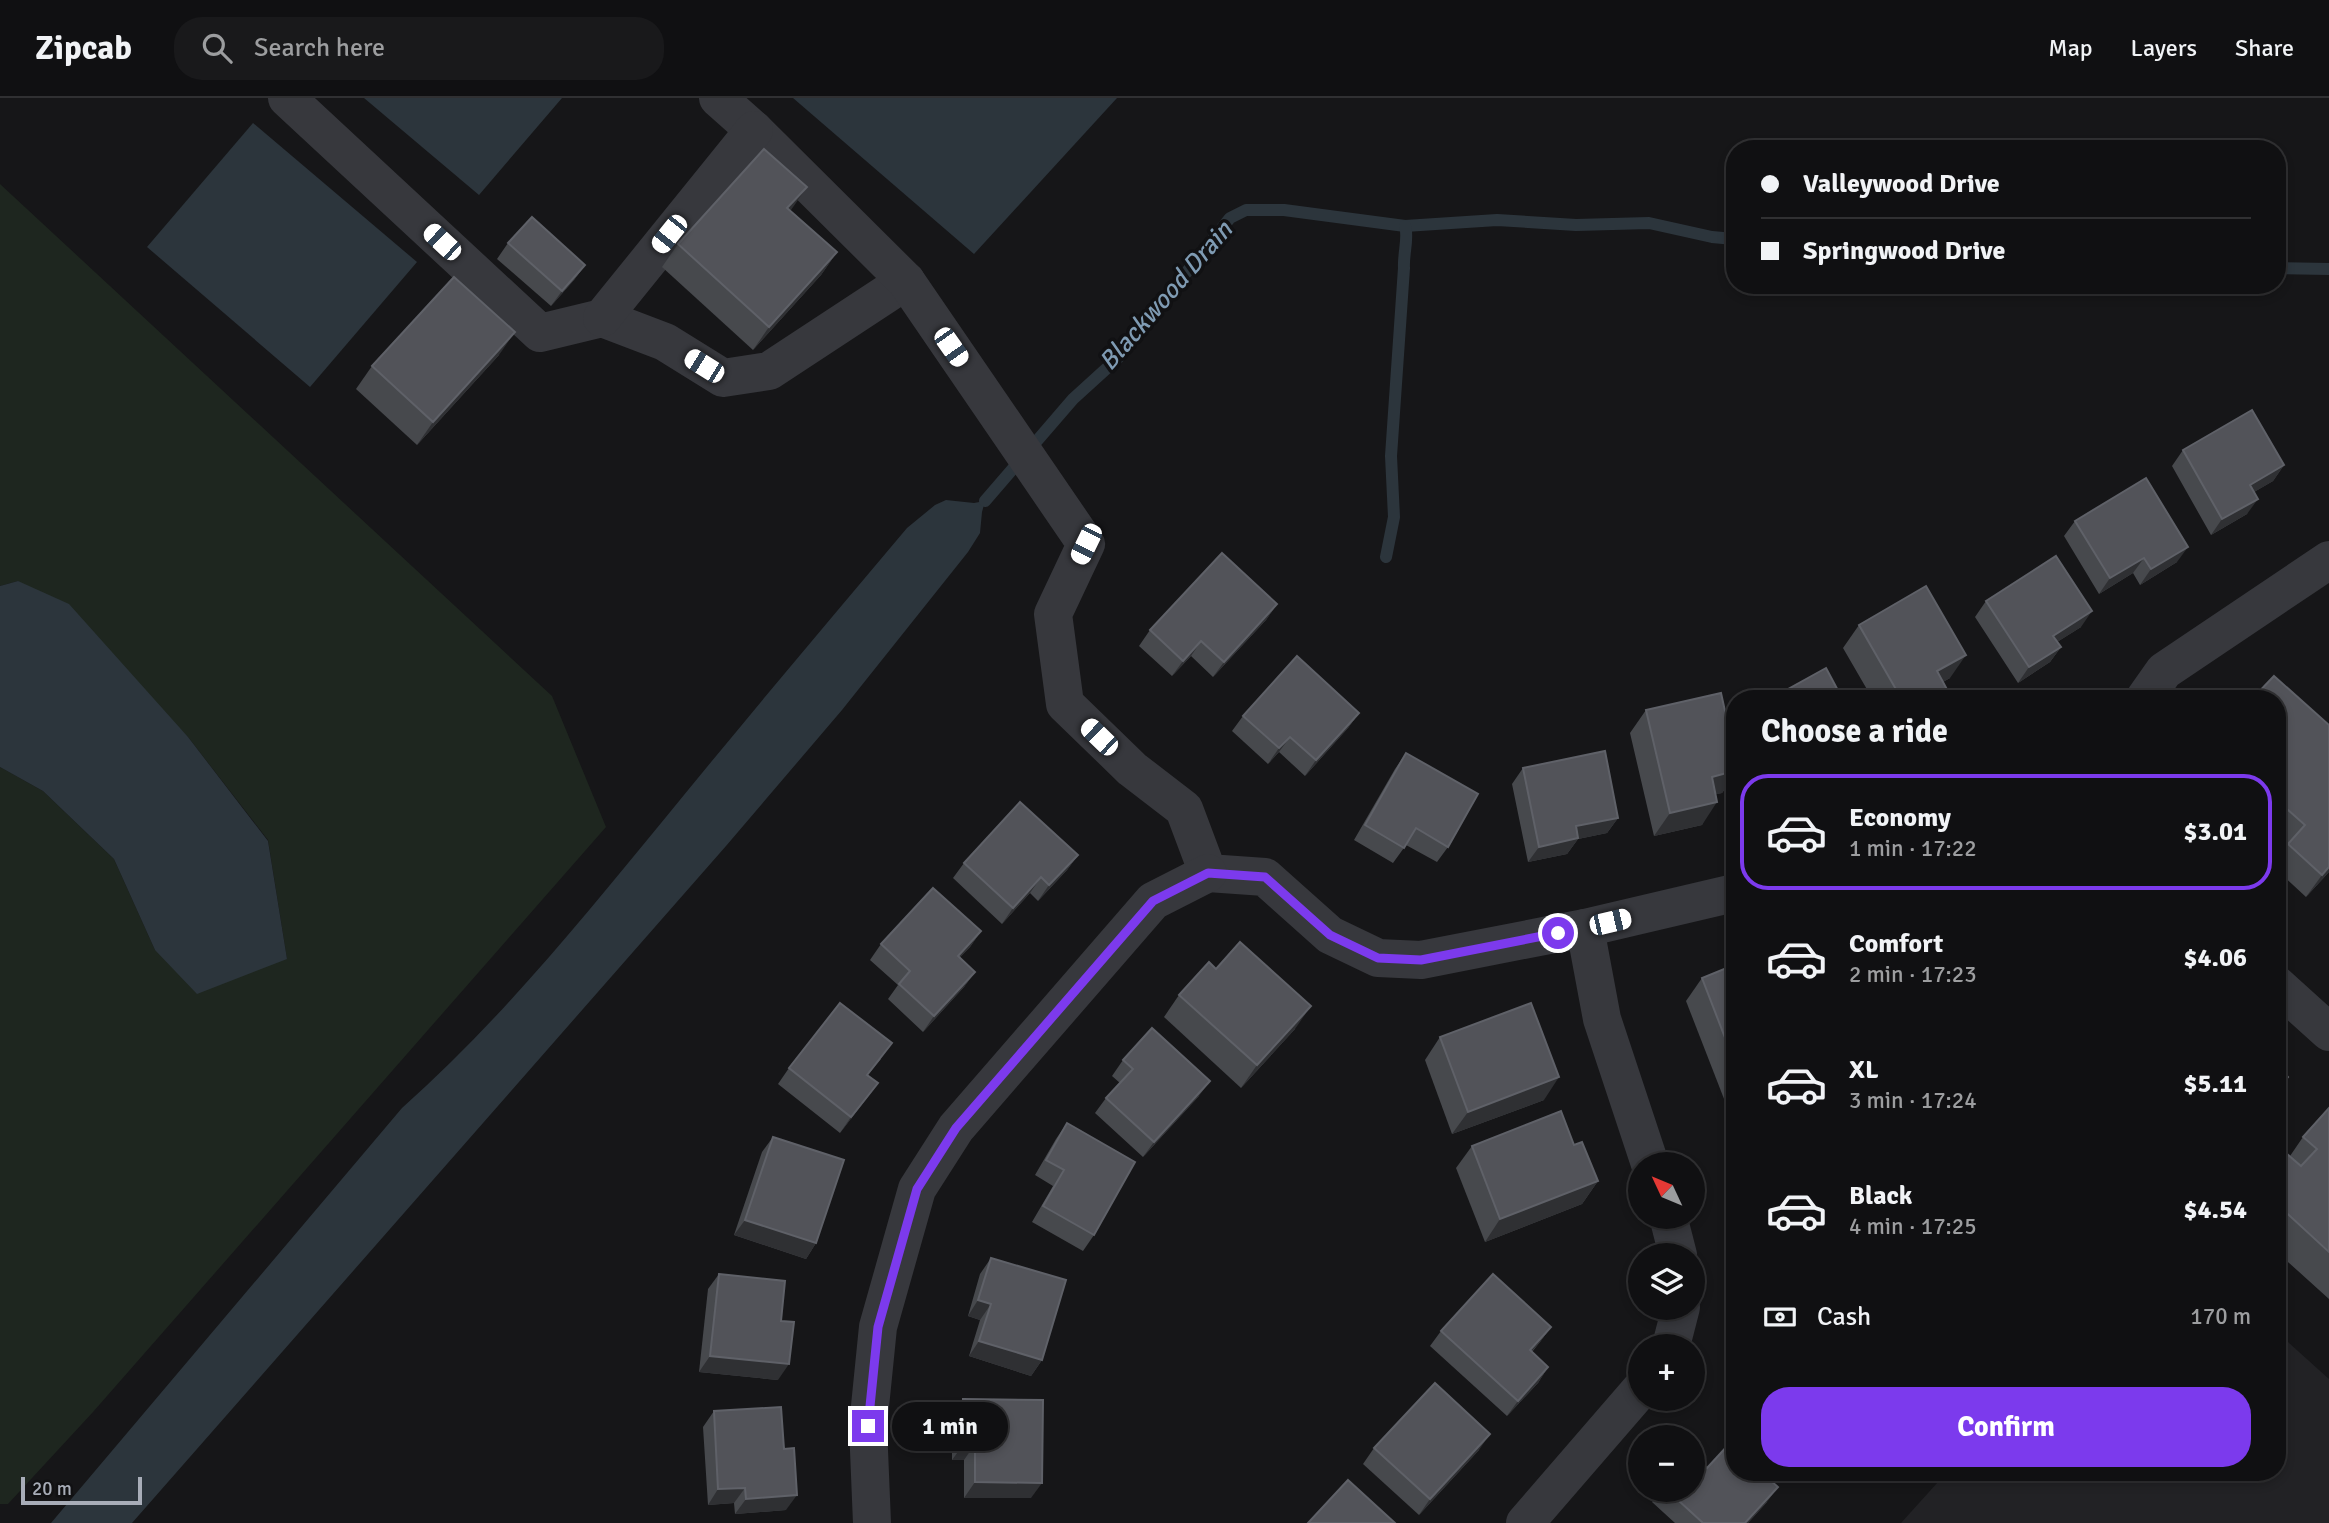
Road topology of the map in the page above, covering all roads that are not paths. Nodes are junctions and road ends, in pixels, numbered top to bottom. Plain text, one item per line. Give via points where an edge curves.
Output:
1 (287, 98) edge
2 (718, 98) edge
3 (754, 130) junction
4 (906, 282) junction
5 (602, 318) junction
6 (2329, 560) edge
7 (2151, 690) edge
8 (1208, 873) junction
9 (1726, 895) edge
10 (1585, 928) junction
11 (2286, 993) edge
12 (2329, 1032) edge
13 (1646, 1152) edge
14 (1628, 1404) edge
15 (872, 1523) edge
16 (1525, 1523) edge

1 - 5 street via 540,333
2 - 3 street
3 - 4 street
3 - 5 street
4 - 5 street via 769,371 723,378 665,342
4 - 8 street via 1086,544 1053,614 1065,704 1132,769 1184,809
6 - 7 street via 2164,671
8 - 10 street via 1265,877 1330,935 1378,958 1421,960
8 - 15 street via 1153,901 956,1128 917,1189 878,1327 868,1426
9 - 10 street
10 - 13 street via 1602,1019
11 - 12 street
14 - 16 street

